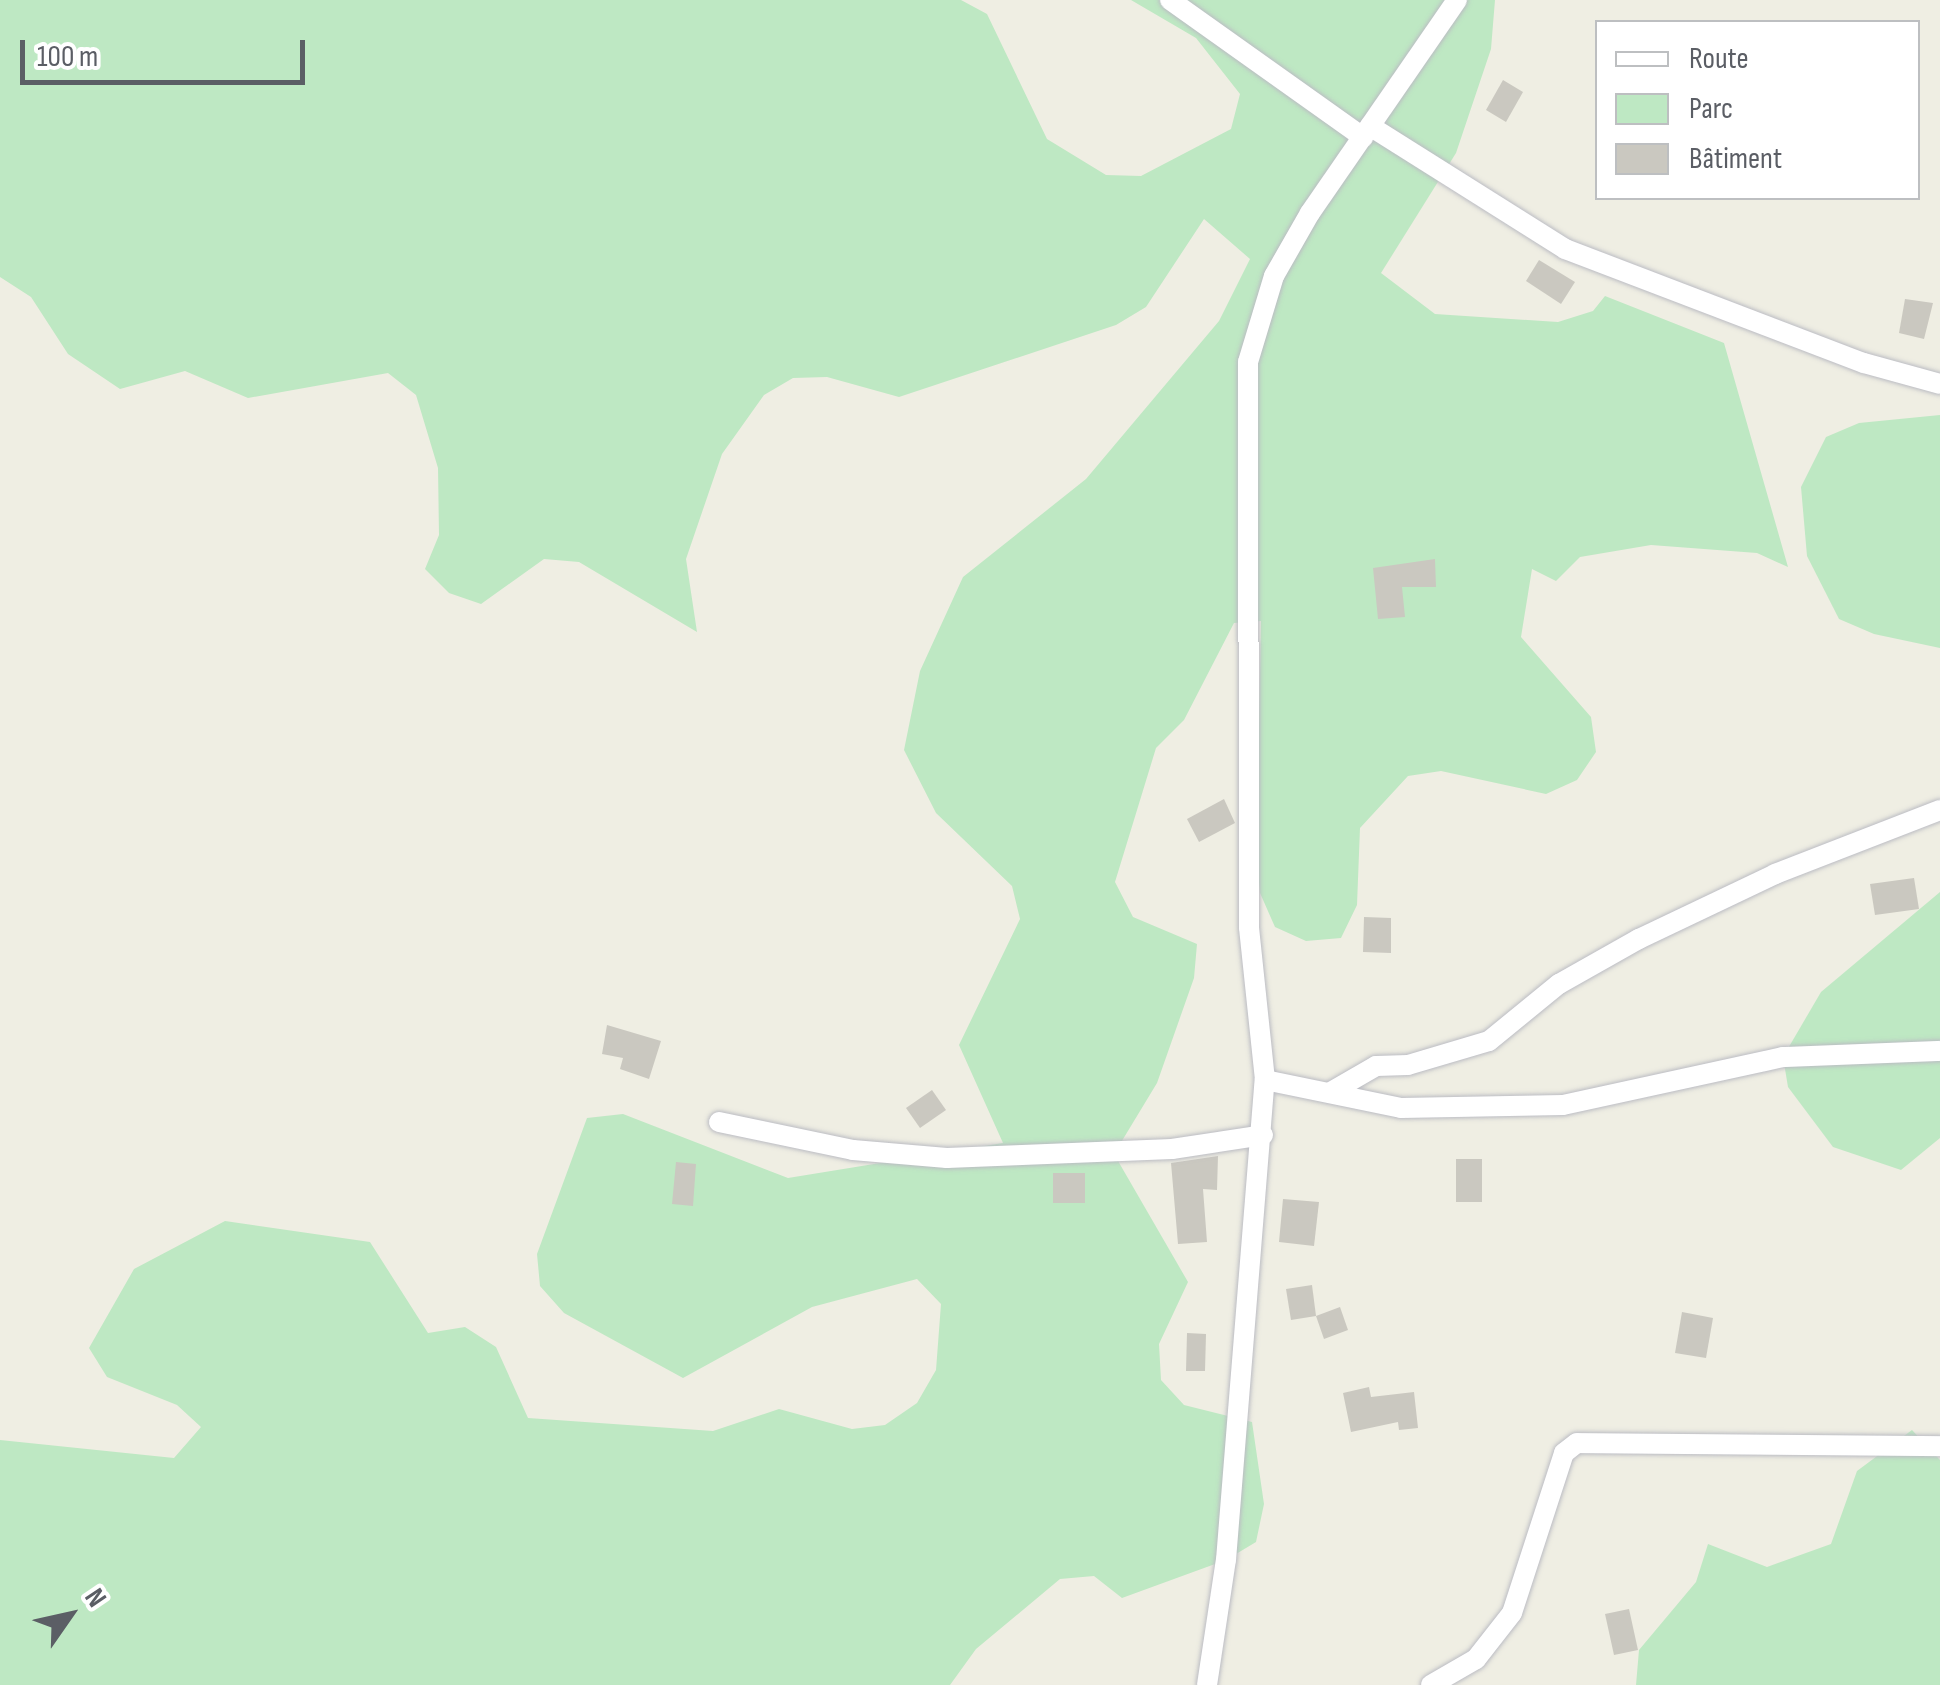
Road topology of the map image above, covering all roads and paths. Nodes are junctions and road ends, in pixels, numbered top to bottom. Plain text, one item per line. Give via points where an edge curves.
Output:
1 (1170, 0) edge
2 (1457, 0) edge
3 (1366, 131) junction
4 (1940, 384) edge
5 (1940, 810) edge
6 (1940, 1050) edge
7 (1265, 1080) junction
8 (1331, 1092) junction
9 (719, 1122) dead end
10 (1263, 1135) junction
11 (1940, 1446) edge
12 (1207, 1685) edge
13 (1431, 1685) edge

1 - 3 street
2 - 3 street
3 - 4 street via 1566,249 1864,362
3 - 7 street via 1274,276 1253,330 1244,398 1249,927
5 - 8 street via 1775,874 1639,939 1558,984 1490,1041 1376,1066
6 - 8 street via 1783,1057 1563,1105 1401,1108
7 - 8 street
7 - 10 street
9 - 10 street via 854,1150 947,1158 1172,1149
10 - 12 street via 1226,1560
11 - 13 street via 1577,1443 1564,1453 1512,1613 1476,1659

